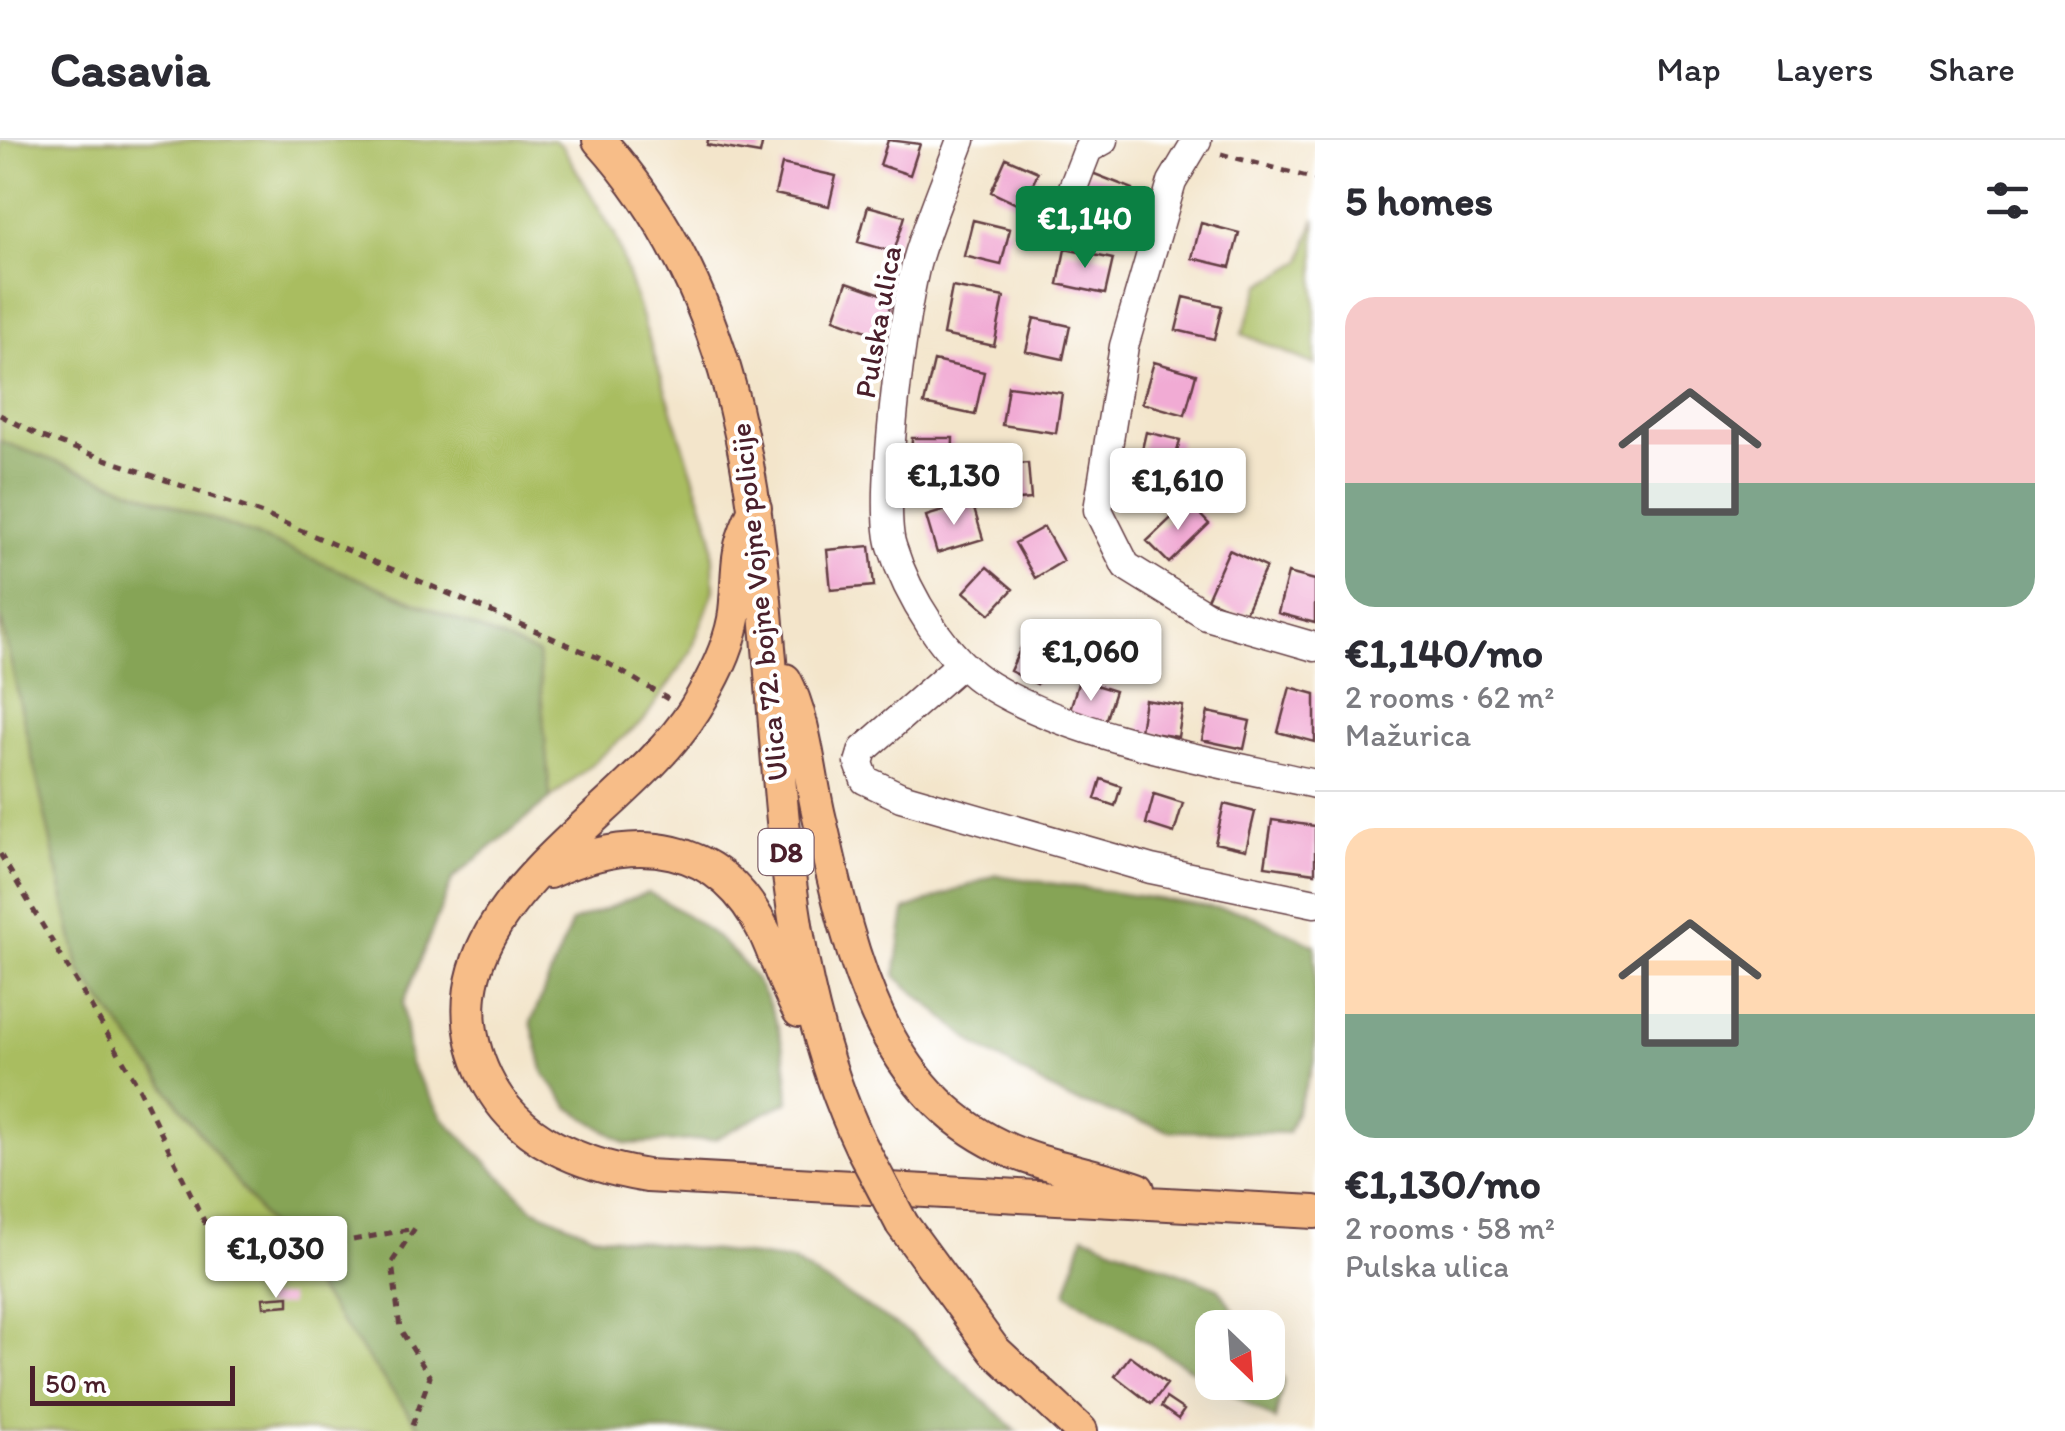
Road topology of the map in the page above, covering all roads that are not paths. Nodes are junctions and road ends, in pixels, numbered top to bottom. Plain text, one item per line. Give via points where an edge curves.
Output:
1 (599, 140) edge
2 (961, 140) edge
3 (1104, 140) edge
4 (1195, 143) edge
5 (1071, 193) dead end
6 (755, 508) junction
7 (1315, 647) edge
8 (769, 649) junction
9 (962, 664) junction
10 (1315, 784) edge
11 (527, 882) junction
12 (1315, 902) edge
13 (822, 1052) junction
14 (1186, 1203) junction
15 (1315, 1212) edge
16 (1082, 1431) edge

1 - 6 main road, Ulica 72. bojne Vojne policije / D8 via 662,225 698,295 728,373
2 - 9 street, Pulska ulica via 918,258 889,452 890,544 937,638
3 - 5 street via 1088,148
4 - 7 street via 1172,182 1124,346 1098,510 1126,566 1206,616
6 - 8 main road, Ulica 72. bojne Vojne policije / D8
6 - 11 main road via 740,549 725,652 692,713 647,769
8 - 13 main road, Ulica 72. bojne Vojne policije / D8 via 787,866
8 - 14 main road via 789,688 848,942 896,1052 949,1110 999,1146
9 - 10 street, Pulska ulica via 990,686 1048,713 1146,745
9 - 12 street via 863,750 858,763 865,780 901,797 1150,869
11 - 13 main road via 585,855 630,846 706,864 750,908
11 - 14 main road via 487,936 474,970 471,1032 478,1062 503,1106 550,1147 648,1176
13 - 16 main road, Ulica 72. bojne Vojne policije / D8, bridge via 902,1224 994,1350
14 - 15 main road

